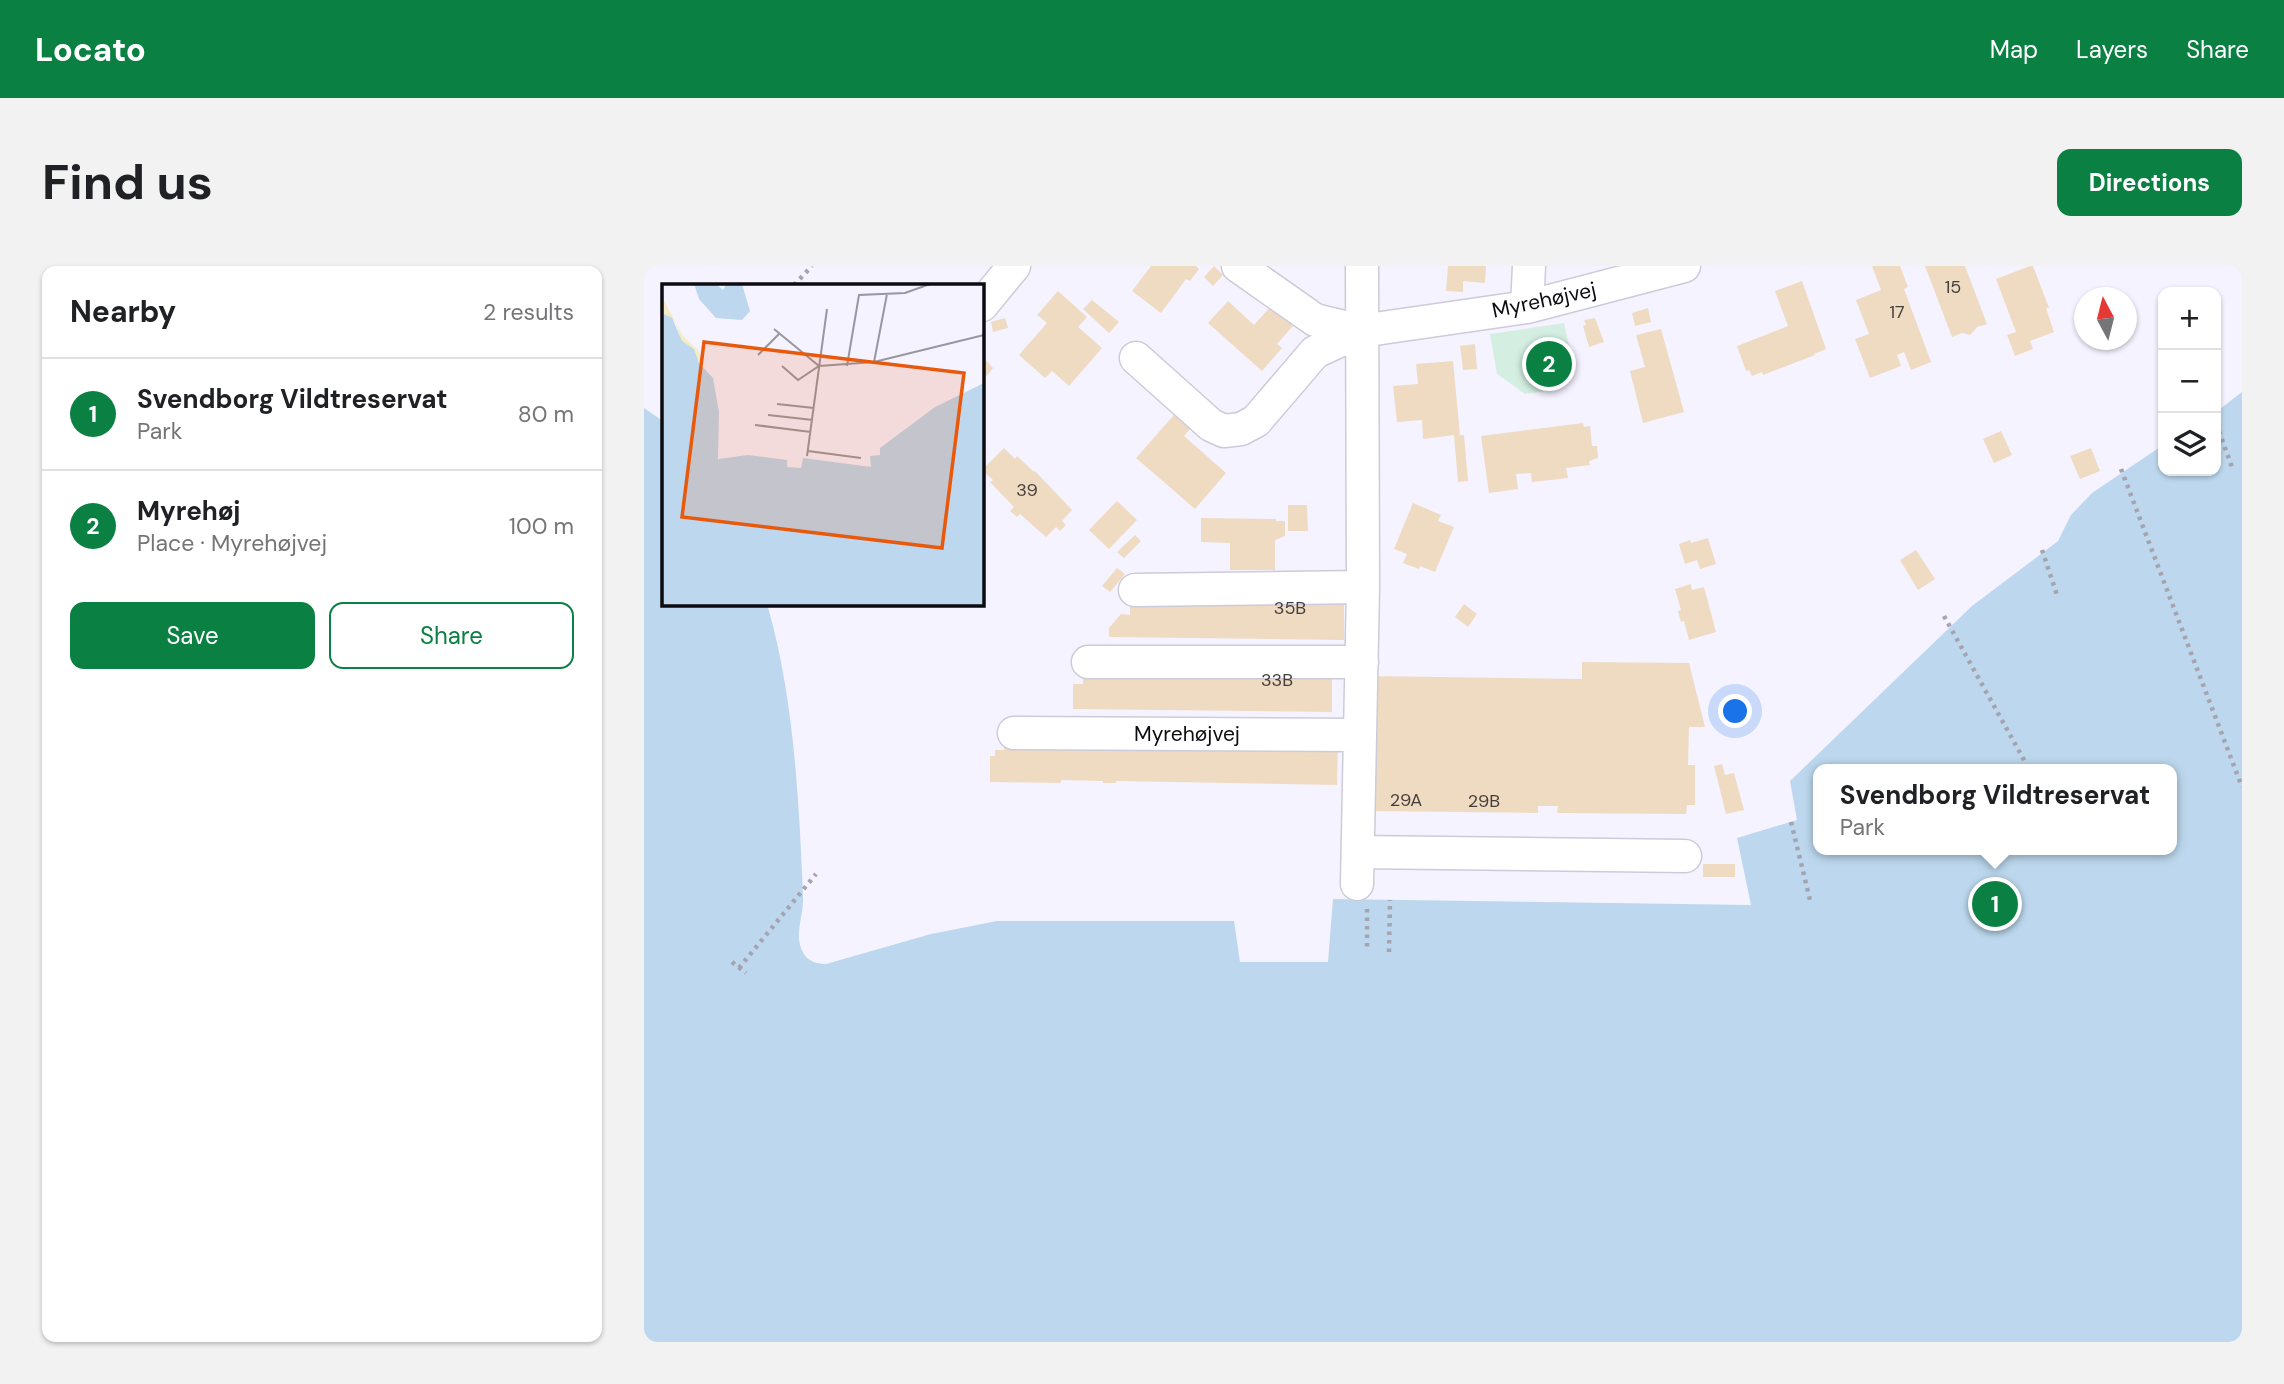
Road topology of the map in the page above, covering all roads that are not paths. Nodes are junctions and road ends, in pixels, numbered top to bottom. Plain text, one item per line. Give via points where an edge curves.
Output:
1 (1014, 266) edge
2 (1238, 266) edge
3 (1362, 266) edge
4 (1529, 266) edge
5 (1684, 266) edge
6 (984, 303) edge
7 (1527, 307) junction
8 (1362, 331) junction
9 (1136, 358) dead end
10 (1363, 587) junction
11 (1135, 590) dead end
12 (1088, 662) dead end
13 (1362, 662) junction
14 (1014, 733) dead end
15 (1359, 734) junction
16 (1358, 852) junction
17 (1685, 856) dead end
18 (1362, 892) road end

1 - 6 street
2 - 8 street, Myrehøjvej via 1315,320
3 - 8 street
4 - 7 street
5 - 7 street, Myrehøjvej
7 - 8 street, Myrehøjvej
8 - 9 street, Myrehøjvej via 1315,352 1256,421 1241,429 1211,425
8 - 10 street
10 - 11 street
10 - 13 street
12 - 13 street
13 - 15 street
14 - 15 street, Myrehøjvej
15 - 16 street
16 - 17 street
16 - 18 street

